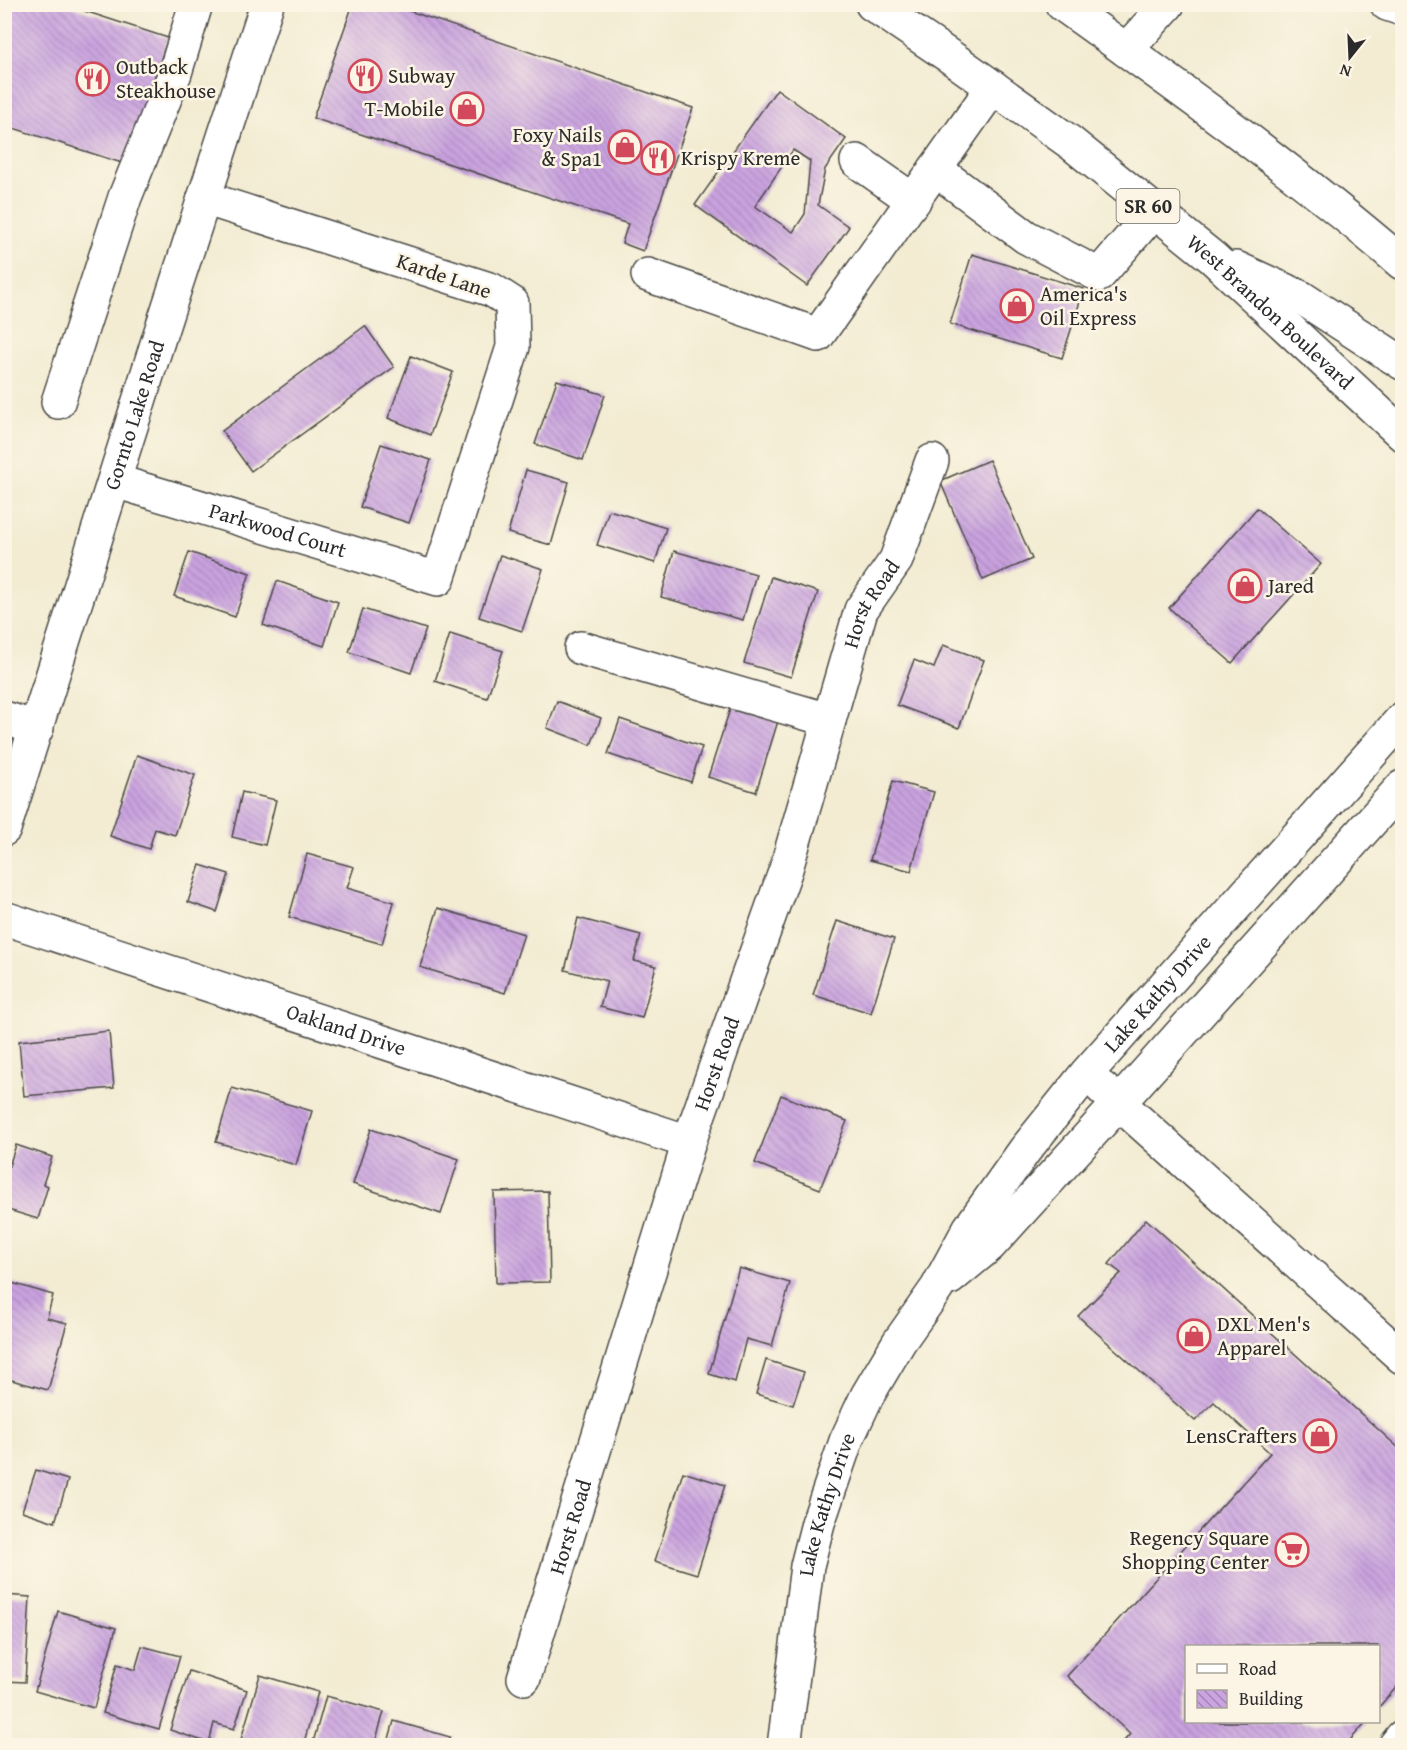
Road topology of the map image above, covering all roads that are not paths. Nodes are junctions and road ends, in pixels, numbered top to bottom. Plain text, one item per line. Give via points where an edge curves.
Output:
1 (196, 4) edge
2 (267, 4) edge
3 (872, 4) edge
4 (1062, 4) edge
5 (1168, 4) edge
6 (1387, 4) edge
7 (1402, 9) edge
8 (1126, 50) junction
9 (993, 87) junction
10 (857, 161) dead end
11 (935, 169) junction
12 (204, 198) junction
13 (914, 201) junction
14 (1154, 211) junction
15 (1213, 258) junction
16 (1402, 262) edge
17 (648, 275) dead end
18 (1402, 363) edge
19 (58, 402) dead end
20 (1402, 434) edge
21 (932, 461) dead end
22 (115, 481) junction
23 (438, 579) joint
24 (581, 648) dead end
25 (4, 718) edge
26 (1402, 719) edge
27 (829, 720) junction
28 (37, 728) junction
29 (1402, 787) edge
30 (4, 829) edge
31 (4, 918) edge
32 (1086, 1074) junction
33 (1119, 1103) junction
34 (689, 1142) junction
35 (937, 1288) junction
36 (1402, 1357) edge
37 (524, 1678) dead end
38 (1402, 1737) edge
39 (784, 1746) edge
40 (1395, 1746) edge

1 - 19 main road via 175,73 125,197
2 - 12 main road, Gornto Lake Road
3 - 9 main road, West Brandon Boulevard / SR 60
4 - 8 main road
5 - 8 main road
6 - 7 main road
8 - 16 main road via 1358,224
9 - 11 main road
9 - 14 main road, West Brandon Boulevard / SR 60 via 1071,143
10 - 13 main road
11 - 13 main road
11 - 14 main road via 1026,237 1099,275
12 - 22 main road, Gornto Lake Road
12 - 23 main road, Karde Lane via 492,290 512,303 513,347
13 - 17 main road via 818,335
14 - 15 main road, West Brandon Boulevard / SR 60
15 - 18 main road via 1302,298
15 - 20 main road, West Brandon Boulevard / SR 60
21 - 27 main road, Horst Road via 896,560 861,610
22 - 23 main road, Parkwood Court
22 - 28 main road, Gornto Lake Road
24 - 27 main road
25 - 28 main road
26 - 32 main road, Lake Kathy Drive
27 - 34 main road, Horst Road via 786,869
28 - 30 main road, Gornto Lake Road
29 - 33 main road, Lake Kathy Drive
31 - 34 main road, Oakland Drive
32 - 33 main road
32 - 35 main road, Lake Kathy Drive via 969,1229
33 - 35 main road, Lake Kathy Drive via 990,1245
33 - 36 main road
34 - 37 main road, Horst Road
35 - 39 main road, Lake Kathy Drive via 867,1396 832,1479 807,1566
38 - 40 main road

